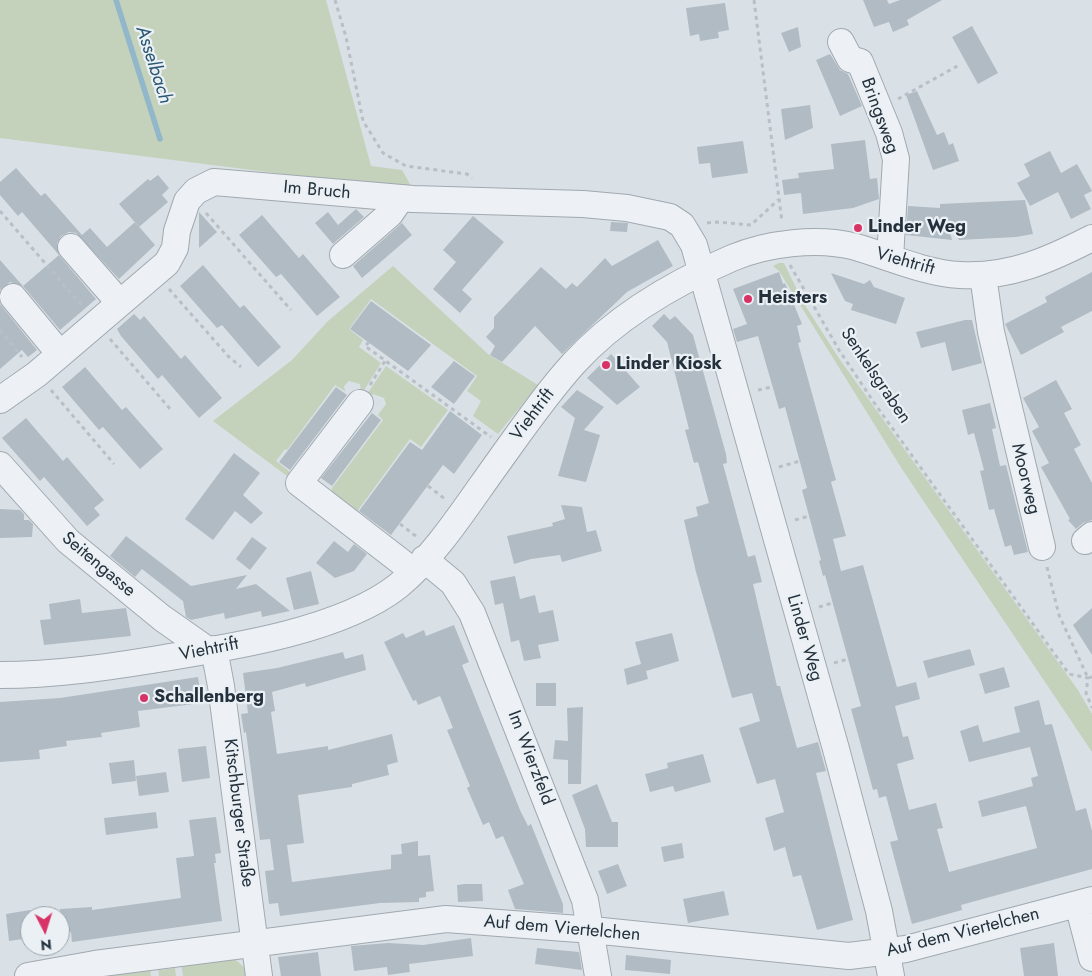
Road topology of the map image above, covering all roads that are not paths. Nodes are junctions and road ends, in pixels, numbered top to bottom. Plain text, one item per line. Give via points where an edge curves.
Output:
1 (842, 42) dead end
2 (401, 198) junction
3 (1092, 238) edge
4 (71, 247) dead end
5 (343, 255) dead end
6 (890, 258) junction
7 (701, 272) junction
8 (983, 275) junction
9 (13, 297) dead end
10 (119, 302) junction
11 (60, 354) junction
12 (0, 400) edge
13 (360, 403) dead end
14 (0, 464) edge
15 (1042, 547) road end
16 (418, 565) junction
17 (212, 650) junction
18 (0, 675) edge
19 (1085, 902) edge
20 (592, 930) junction
21 (254, 942) junction
22 (1092, 958) edge
23 (890, 964) edge
24 (96, 970) edge
25 (28, 976) edge
26 (259, 976) edge
27 (598, 976) edge

1 - 6 street, Bringsweg via 850,59 860,62 882,114 896,159
2 - 5 street via 390,214
2 - 7 street, Im Bruch via 627,208 670,218 690,235
2 - 10 street, Im Bruch via 214,182 196,191 186,201 175,248 167,263
3 - 8 street, Viehtrift via 1039,264
4 - 10 street
6 - 7 street, Viehtrift via 853,246 825,242 785,245 736,256
6 - 8 street, Viehtrift via 944,273
7 - 16 street, Viehtrift via 645,304 576,360 448,531
7 - 23 street, Linder Weg via 836,748
8 - 15 street, Moorweg via 991,332
9 - 11 street
10 - 11 street
11 - 12 street
13 - 16 street, Im Wierzfeld via 299,483
14 - 17 street, Seitengasse via 68,542 162,618
16 - 17 street, Viehtrift via 398,586 357,610 278,636
16 - 20 street, Im Wierzfeld via 453,583 472,613 575,872
17 - 18 street, Viehtrift via 115,666
17 - 21 street, Kitschburger Straße via 221,686
19 - 22 street
19 - 23 street, Auf dem Viertelchen
20 - 21 street, Auf dem Viertelchen via 446,919
20 - 23 street, Auf dem Viertelchen via 849,956
20 - 27 street, Im Wierzfeld
21 - 24 street, Auf dem Viertelchen
21 - 26 street, Kitschburger Straße
24 - 25 street, Auf dem Viertelchen

